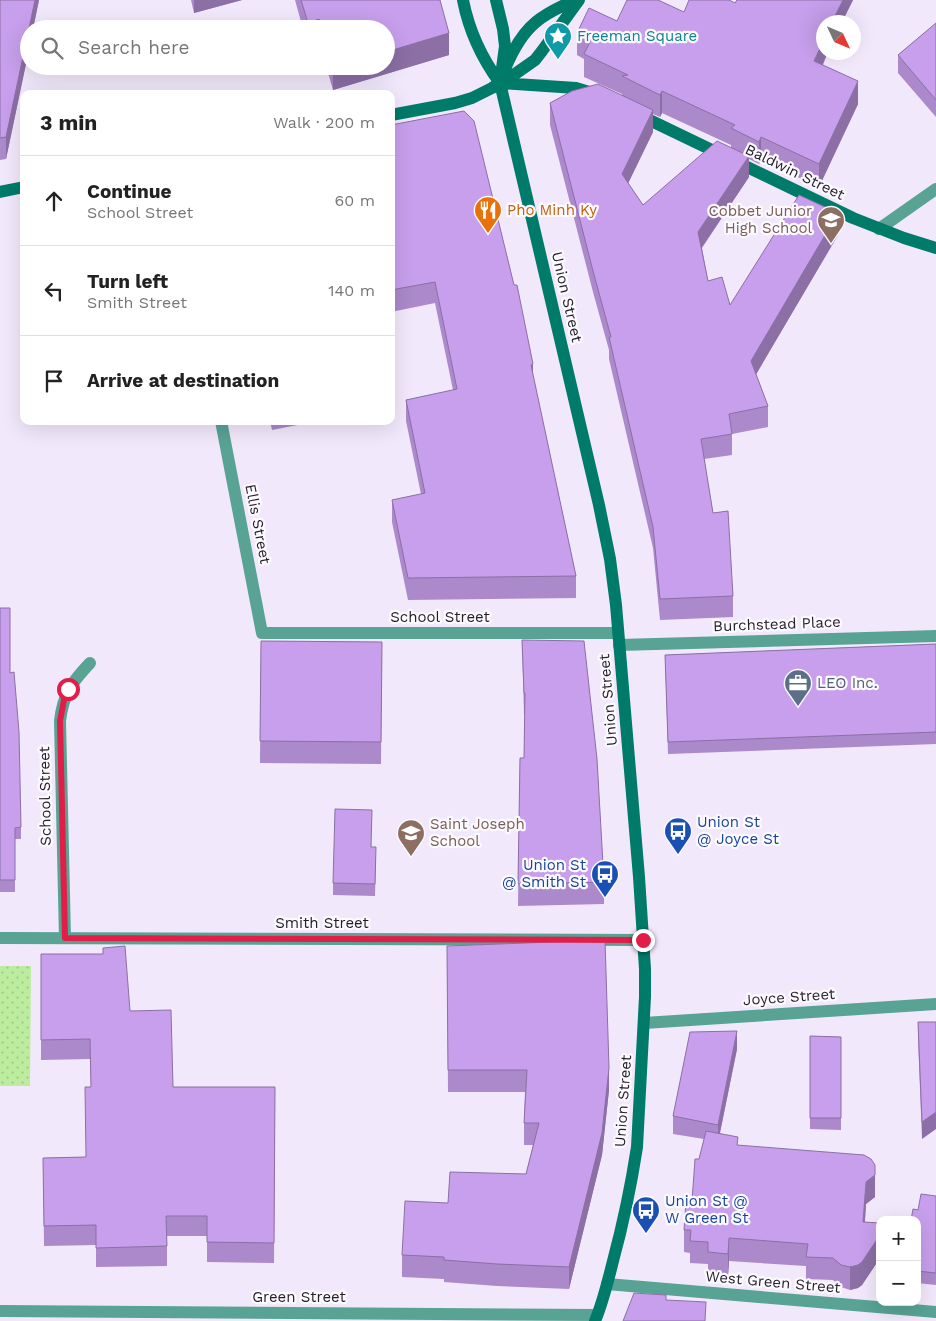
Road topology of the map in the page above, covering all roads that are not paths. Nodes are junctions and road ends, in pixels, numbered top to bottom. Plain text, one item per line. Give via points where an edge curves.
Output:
1 (463, 0) edge
2 (496, 0) edge
3 (574, 0) edge
4 (580, 0) edge
5 (500, 83) junction
6 (604, 98) edge
7 (630, 110) edge
8 (395, 114) edge
9 (20, 188) edge
10 (936, 189) edge
11 (0, 192) edge
12 (879, 229) junction
13 (936, 248) edge
14 (222, 425) edge
15 (262, 633) joint
16 (936, 636) edge
17 (619, 639) junction
18 (90, 663) dead end
19 (0, 938) edge
20 (65, 938) junction
21 (643, 940) junction
22 (936, 1004) edge
23 (644, 1023) junction
24 (607, 1284) junction
25 (0, 1311) edge
26 (936, 1312) edge
27 (596, 1318) edge

1 - 5 main road, Union Street via 476,45
2 - 5 main road, Union Street via 504,46
3 - 5 main road via 545,15 529,28 515,49
4 - 5 main road via 535,60
5 - 6 main road via 576,88
5 - 8 main road via 464,101
5 - 17 main road, Union Street via 599,505 612,574
7 - 12 main road, Baldwin Street
9 - 11 main road
10 - 12 street
12 - 13 main road, Baldwin Street
14 - 15 street, Ellis Street
15 - 17 street, School Street
16 - 17 street, Burchstead Place
17 - 21 main road, Union Street
18 - 20 street, School Street via 68,689 60,721
19 - 20 street, Smith Street
20 - 21 street, Smith Street
21 - 23 main road, Union Street
22 - 23 street, Joyce Street
23 - 24 main road, Union Street via 634,1171
24 - 26 street, West Green Street
24 - 27 main road, Union Street
25 - 27 street, Green Street

